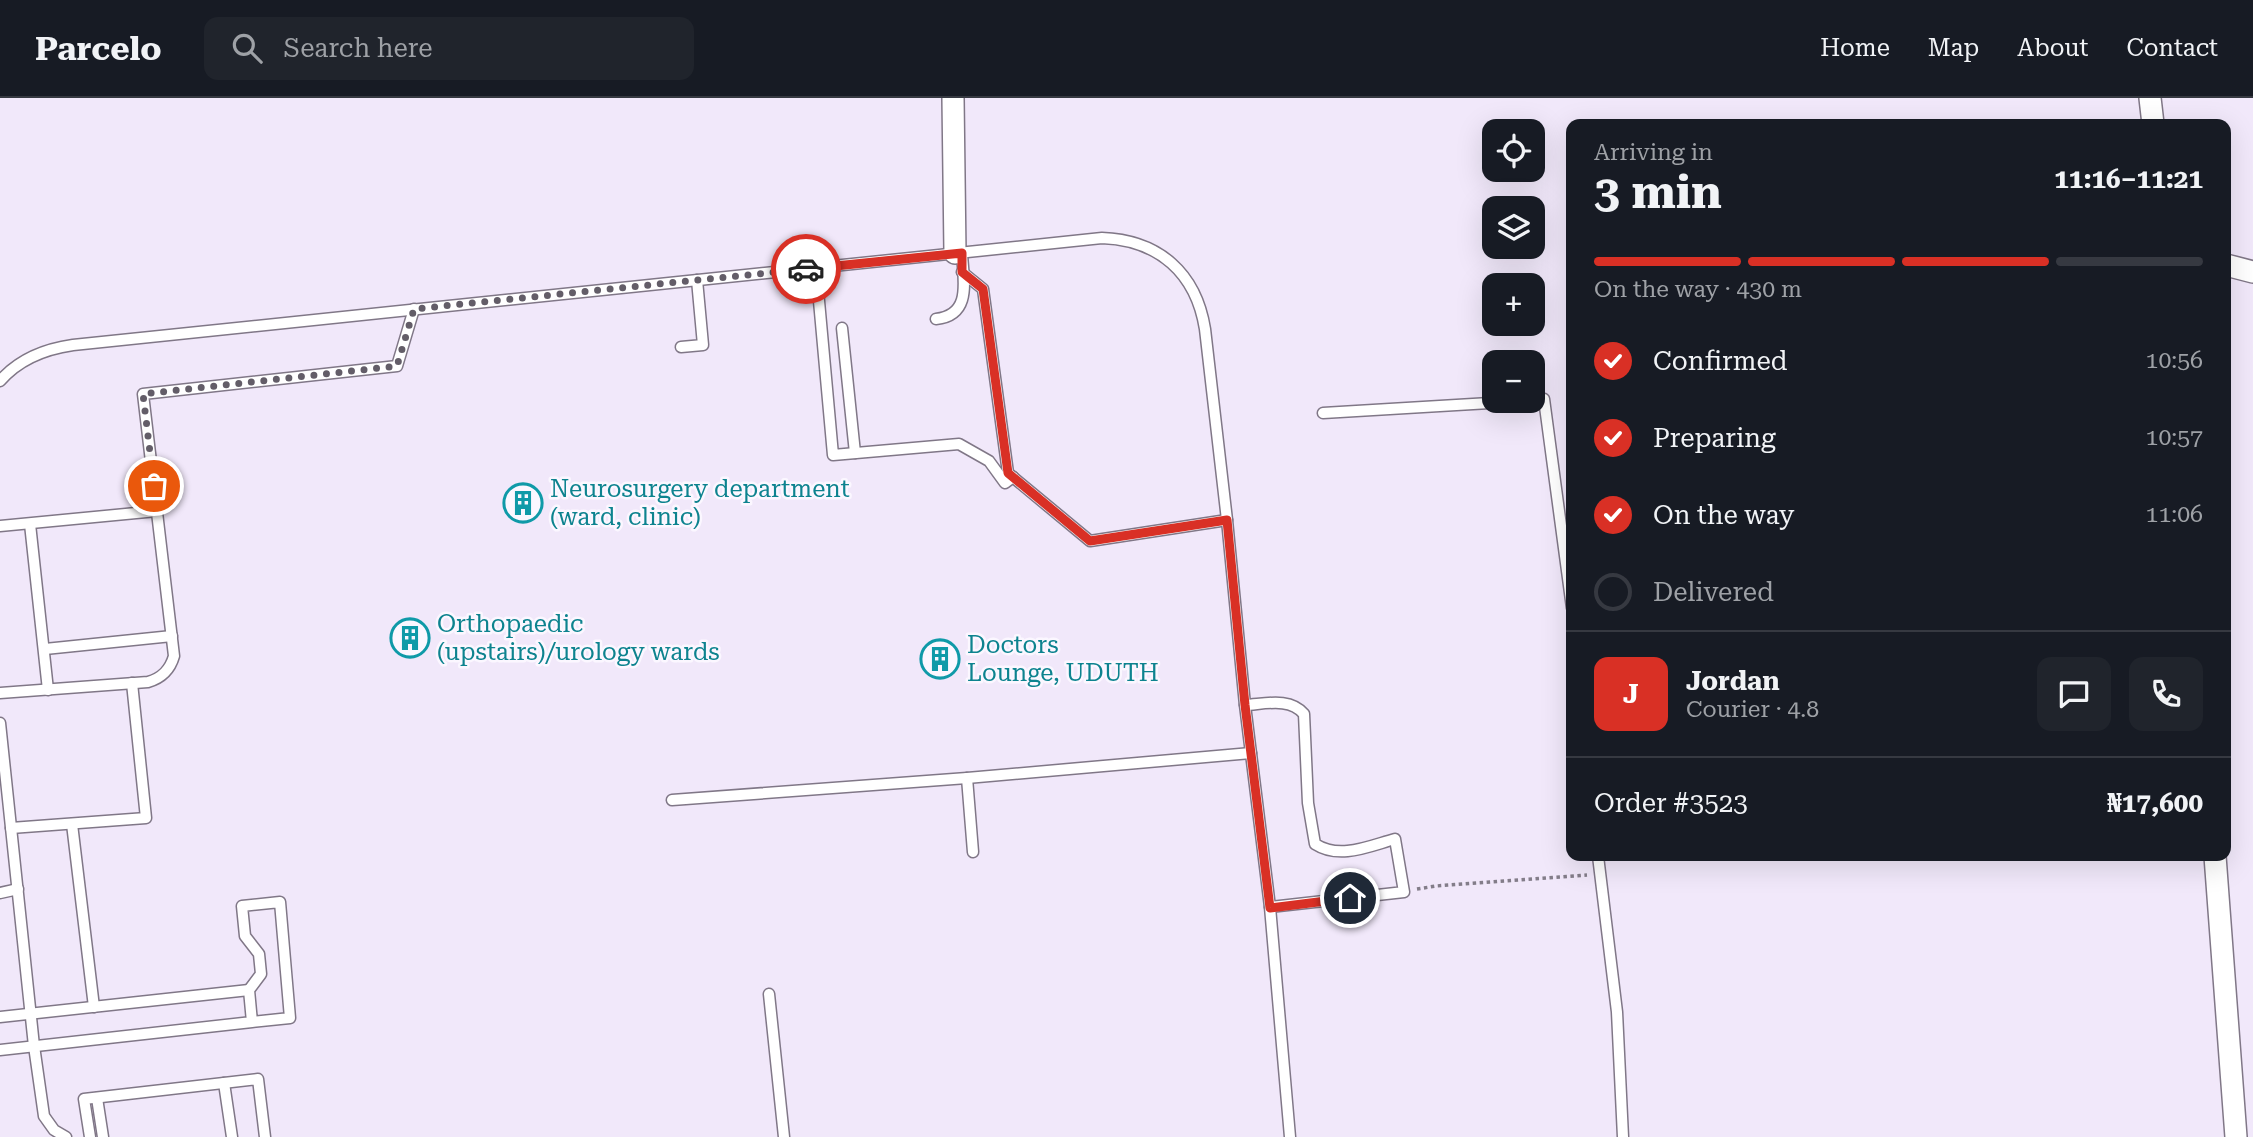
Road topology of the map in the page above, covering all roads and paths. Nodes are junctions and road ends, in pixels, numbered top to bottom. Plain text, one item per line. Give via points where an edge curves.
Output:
1 (953, 98) edge
2 (2150, 98) edge
3 (2152, 119) edge
4 (960, 259) junction
5 (2231, 266) edge
6 (816, 268) junction
7 (2253, 272) edge
8 (697, 280) junction
9 (414, 309) junction
10 (936, 319) dead end
11 (842, 328) dead end
12 (681, 347) dead end
13 (0, 381) edge
14 (1482, 403) edge
15 (1545, 406) edge
16 (1323, 413) dead end
17 (855, 453) junction
18 (1013, 477) junction
19 (157, 511) junction
20 (1227, 520) junction
21 (30, 524) junction
22 (0, 526) edge
23 (1566, 563) edge
24 (172, 636) junction
25 (44, 649) junction
26 (132, 683) junction
27 (48, 690) junction
28 (0, 693) edge
29 (1245, 705) junction
30 (0, 723) edge
31 (1251, 753) junction
32 (967, 778) junction
33 (672, 800) dead end
34 (72, 824) junction
35 (11, 828) junction
36 (973, 852) dead end
37 (1599, 861) edge
38 (2215, 861) edge
39 (1600, 874) junction
40 (18, 889) junction
41 (1404, 892) junction
42 (0, 893) edge
43 (1270, 908) junction
44 (249, 990) junction
45 (769, 994) dead end
46 (94, 1007) junction
47 (30, 1014) junction
48 (0, 1017) edge
49 (252, 1022) junction
50 (34, 1046) junction
51 (0, 1050) edge
52 (224, 1083) junction
53 (97, 1098) junction
54 (66, 1137) edge
55 (90, 1137) edge
56 (103, 1137) edge
57 (232, 1137) edge
58 (265, 1137) edge
59 (783, 1137) edge
60 (1290, 1137) edge
61 (1623, 1137) edge
62 (2236, 1137) edge

1 - 4 street
2 - 3 street
4 - 6 lane
4 - 10 lane via 962,303 952,314
4 - 18 lane via 983,289 1008,473
4 - 20 lane via 1116,238 1155,251 1177,267 1193,289 1203,315
5 - 7 street
6 - 8 lane
6 - 17 lane via 833,455
8 - 9 lane
8 - 12 lane via 703,345
9 - 13 lane via 58,347 30,357
9 - 19 lane via 397,366 143,394
11 - 17 lane
14 - 16 lane
15 - 23 lane
17 - 18 lane via 959,444 989,461 1005,483
18 - 20 lane via 1090,541
19 - 21 lane
19 - 24 lane
20 - 29 lane
21 - 22 lane
21 - 25 lane
24 - 25 lane
24 - 26 lane via 174,656 166,672 155,680
25 - 27 lane
26 - 27 lane
26 - 34 lane via 146,818
27 - 28 lane
29 - 31 lane
29 - 41 lane via 1285,703 1299,708 1304,714 1308,803 1315,844 1340,853 1395,839
30 - 35 lane
31 - 32 lane
31 - 43 lane
32 - 33 lane
32 - 36 lane
34 - 35 lane
34 - 46 lane
35 - 40 lane
37 - 39 lane
38 - 62 street
39 - 41 path
39 - 61 lane via 1618,1012
40 - 42 lane
40 - 47 lane
41 - 43 lane
43 - 60 lane
44 - 46 lane
44 - 49 lane
44 - 49 lane via 261,974 259,954 245,936 242,906 280,902 290,1018
45 - 59 lane
46 - 47 lane
47 - 48 lane
47 - 50 lane
49 - 50 lane
50 - 51 lane
50 - 54 lane via 44,1116
52 - 53 lane
52 - 57 lane
52 - 58 lane via 258,1079
53 - 55 lane via 84,1099
53 - 56 lane

